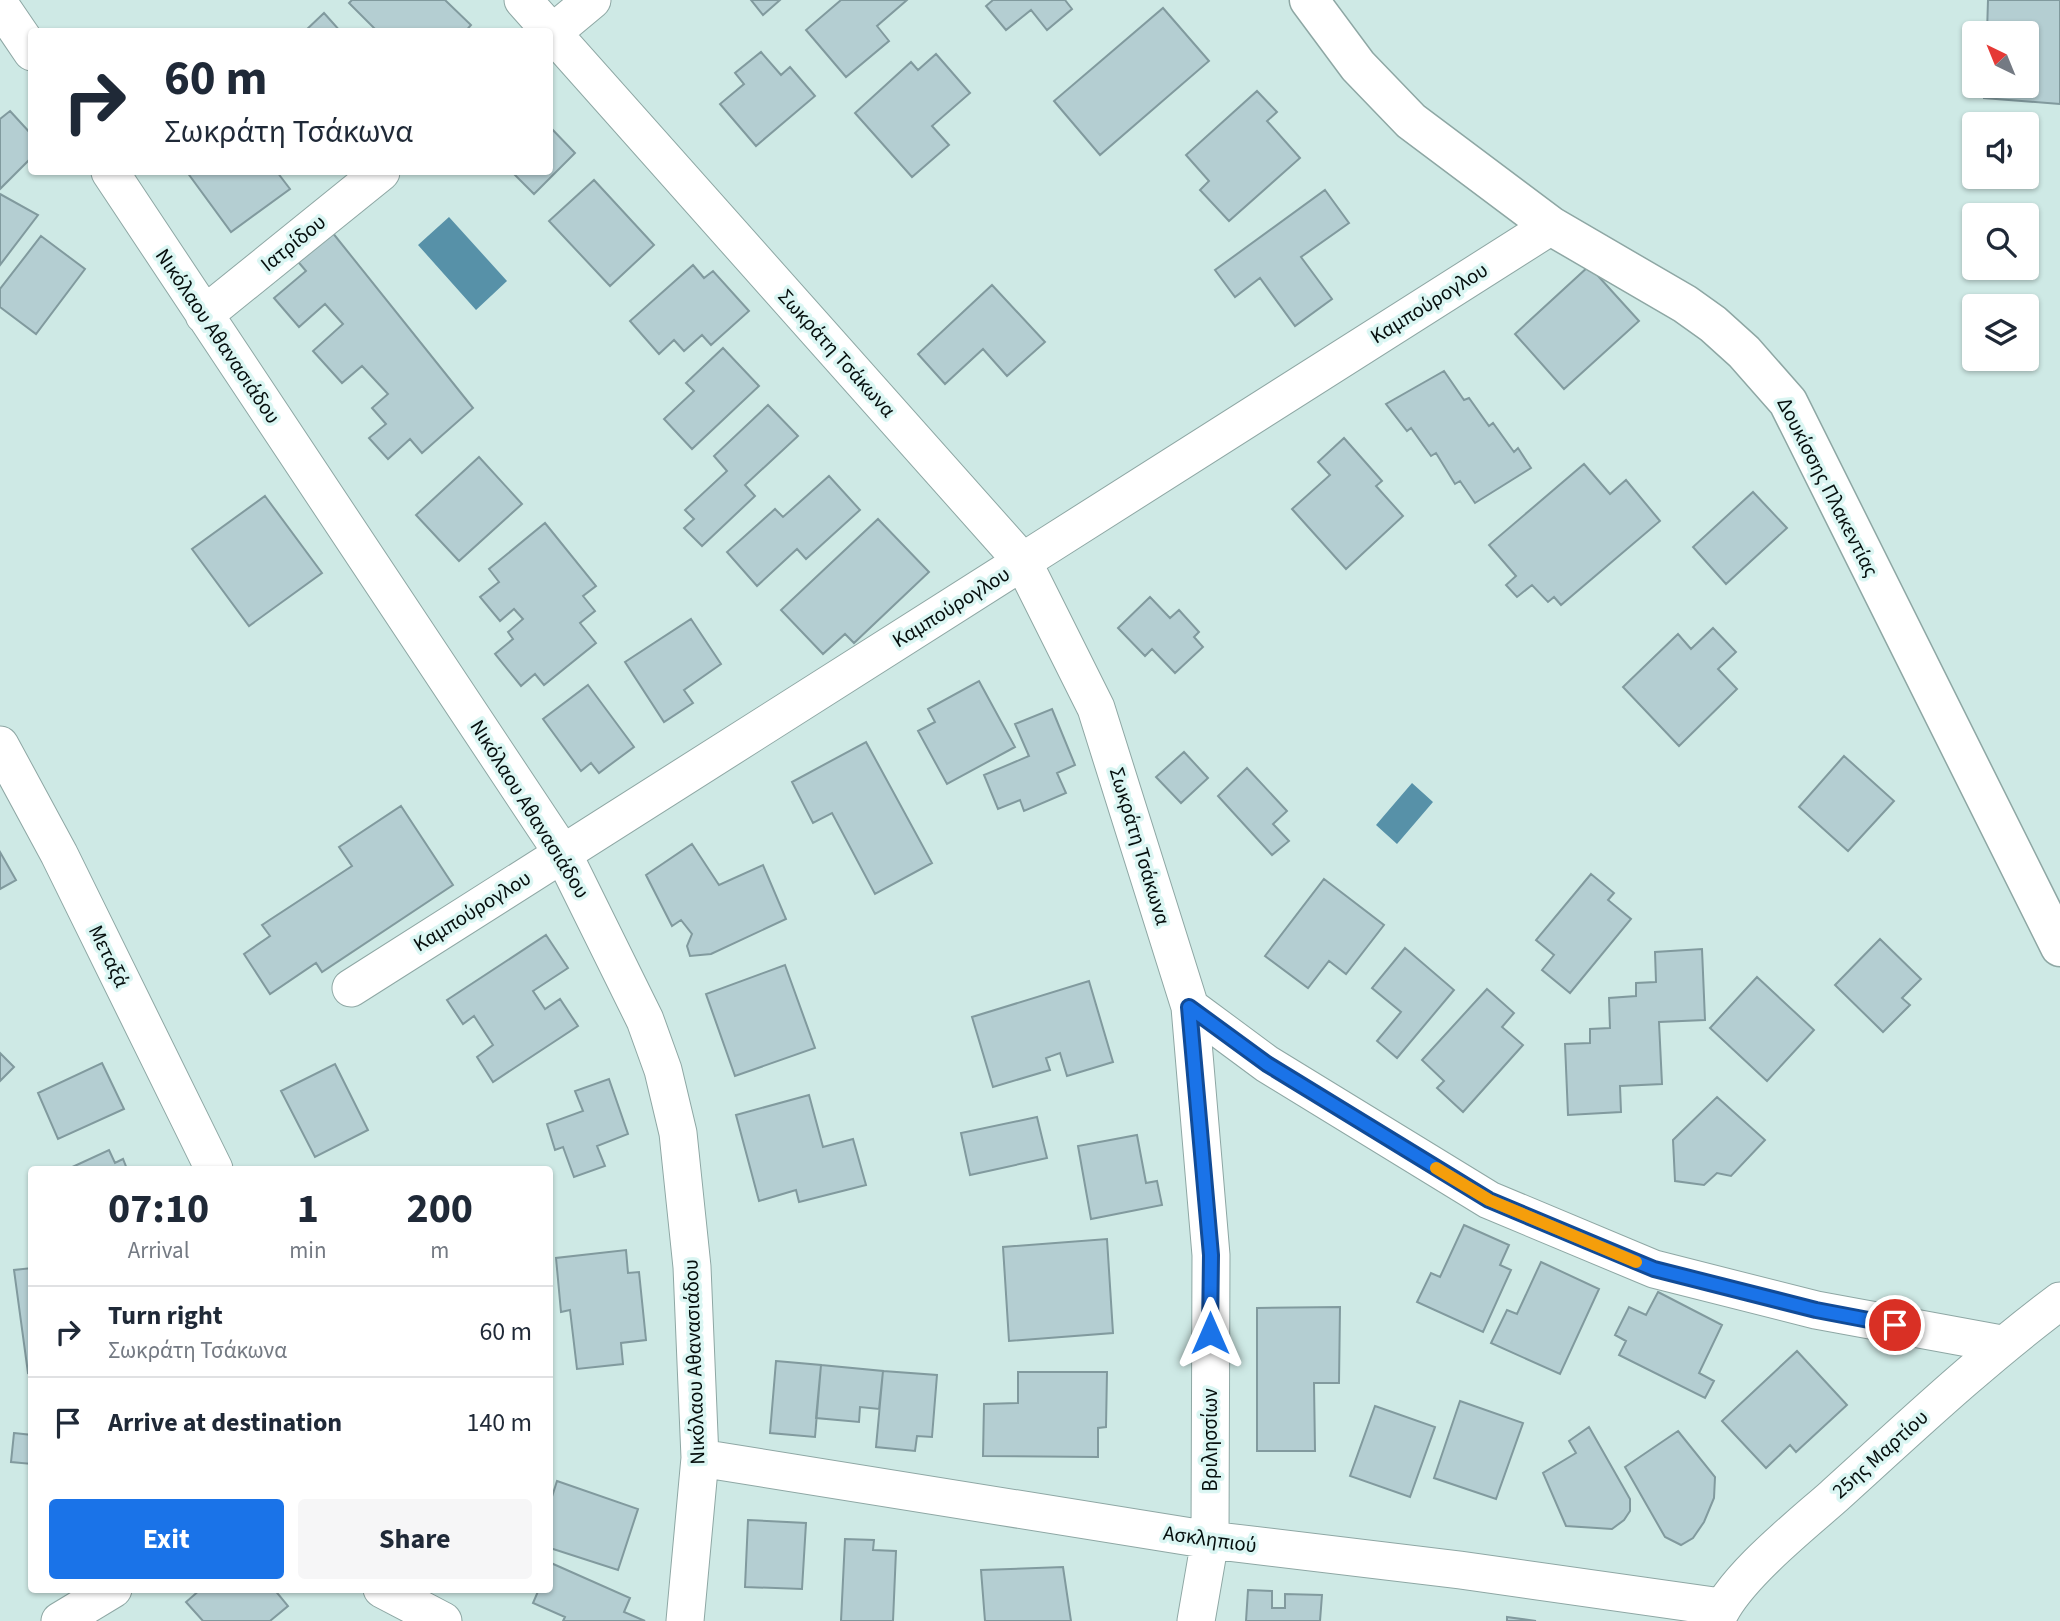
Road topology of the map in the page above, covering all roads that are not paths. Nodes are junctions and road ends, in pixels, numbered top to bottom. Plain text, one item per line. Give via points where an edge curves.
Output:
1 (523, 0) edge
2 (592, 0) edge
3 (1309, 0) edge
4 (0, 5) edge
5 (546, 28) edge
6 (553, 32) edge
7 (553, 36) edge
8 (28, 46) edge
9 (112, 175) edge
10 (377, 175) edge
11 (1551, 226) junction
12 (204, 315) junction
13 (1023, 562) junction
14 (0, 745) edge
15 (563, 854) junction
16 (2060, 947) edge
17 (351, 988) dead end
18 (1189, 1007) junction
19 (213, 1166) edge
20 (2060, 1301) edge
21 (2001, 1345) junction
22 (700, 1458) junction
23 (1210, 1540) junction
24 (106, 1593) edge
25 (390, 1593) edge
26 (1718, 1614) edge
27 (60, 1621) edge
28 (443, 1621) edge
29 (685, 1621) edge
30 (1196, 1621) edge

1 - 5 street, Σωκράτη Τσάκωνα
2 - 6 street
3 - 11 main road, Δουκίσσης Πλακεντίας via 1387,99
4 - 8 street
7 - 13 street, Σωκράτη Τσάκωνα
9 - 12 street, Νικόλαου Αθανασιάδου
10 - 12 street, Ιατρίδου
11 - 13 street, Καμπούρογλου
11 - 16 main road, Δουκίσσης Πλακεντίας via 1713,324 1788,402
12 - 15 street, Νικόλαου Αθανασιάδου
13 - 15 street, Καμπούρογλου
13 - 18 street, Σωκράτη Τσάκωνα via 1096,708
14 - 19 street, Μεταξά via 59,854
15 - 17 street, Καμπούρογλου
15 - 22 street, Νικόλαου Αθανασιάδου via 645,1020 675,1121 692,1267
18 - 21 street via 1267,1064 1502,1206 1654,1269 1816,1310
18 - 23 street, Βριλησσίων via 1211,1255
20 - 21 street, 25ης Μαρτίου
21 - 26 street, 25ης Μαρτίου via 1776,1548
22 - 23 street, Ασκληπιού
22 - 29 street, Νικόλαου Αθανασιάδου
23 - 26 street, Ασκληπιού via 1460,1570
23 - 30 street, Βριλησσίων
24 - 27 street
25 - 28 street

